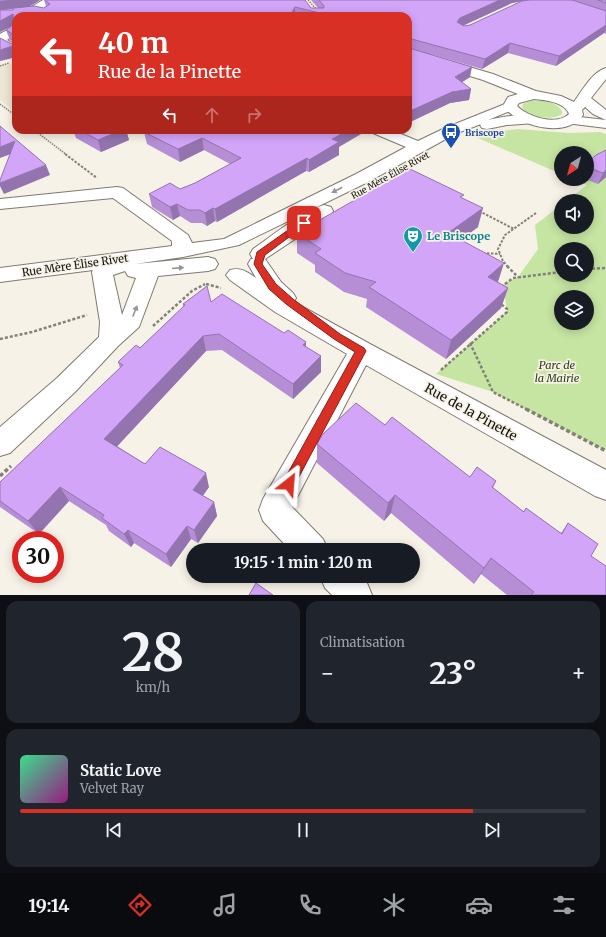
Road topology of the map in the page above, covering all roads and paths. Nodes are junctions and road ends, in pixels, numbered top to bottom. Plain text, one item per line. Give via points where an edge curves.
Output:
1 (49, 0) edge
2 (308, 0) edge
3 (27, 12) edge
4 (45, 12) edge
5 (319, 12) edge
6 (12, 31) edge
7 (12, 48) edge
8 (412, 54) edge
9 (460, 70) junction
10 (601, 76) edge
11 (534, 95) junction
12 (555, 98) junction
13 (584, 98) junction
14 (512, 103) junction
15 (0, 104) edge
16 (12, 113) edge
17 (574, 114) junction
18 (606, 116) edge
19 (530, 120) junction
20 (606, 120) edge
21 (606, 124) edge
22 (39, 134) edge
23 (388, 134) edge
24 (419, 147) junction
25 (117, 192) junction
26 (0, 204) edge
27 (472, 208) edge
28 (536, 213) dead end
29 (514, 229) junction
30 (226, 243) junction
31 (176, 252) junction
32 (479, 253) edge
33 (500, 254) junction
34 (259, 259) junction
35 (208, 264) junction
36 (606, 268) edge
37 (594, 269) edge
38 (149, 271) junction
39 (102, 272) junction
40 (554, 273) edge
41 (0, 275) edge
42 (237, 275) junction
43 (518, 277) junction
44 (0, 282) edge
45 (499, 290) edge
46 (192, 291) dead end
47 (498, 300) edge
48 (110, 308) junction
49 (136, 309) junction
50 (337, 337) junction
51 (0, 339) edge
52 (110, 340) junction
53 (470, 344) junction
54 (361, 351) junction
55 (422, 385) junction
56 (0, 444) edge
57 (606, 451) edge
58 (606, 486) edge
59 (305, 543) edge
60 (344, 583) edge
61 (355, 595) edge

1 - 3 street
1 - 4 street
2 - 5 path
6 - 7 street via 1,41
8 - 9 street
9 - 11 street
9 - 14 street via 491,83
10 - 12 street via 579,90
10 - 13 street
11 - 12 street
11 - 14 street, Rue Mère Élise Rivet via 525,96
12 - 17 street via 564,101
13 - 17 street
13 - 18 street
14 - 19 street via 516,114
14 - 24 street, Rue Mère Élise Rivet
15 - 16 path
17 - 19 street via 553,124
17 - 20 street
17 - 21 street
19 - 34 street, Rue Mère Élise Rivet via 507,121 486,126 452,139 304,223
22 - 25 path
23 - 24 street, Rue Mère Élise Rivet
24 -> 30 street, Rue Mère Élise Rivet via 362,178
25 - 26 street
25 - 31 street via 181,239
27 - 29 path
28 - 29 path
29 - 33 path via 498,249
30 - 31 street, Rue Mère Élise Rivet
30 - 34 street via 247,243 258,249
30 - 35 street via 209,253
31 - 39 street via 153,260 120,264
31 - 41 street, Rue Mère Élise Rivet
32 - 33 path
33 - 43 path
34 - 42 street via 249,271
34 - 50 street, Rue de la Pinette via 273,287
38 -> 35 street, Rue Mère Élise Rivet
35 - 42 street via 223,275
36 - 37 path
38 - 39 street, Rue Mère Élise Rivet
38 - 49 street
39 - 44 street, Rue Mère Élise Rivet
39 - 48 street
40 - 43 path
42 - 50 street, Rue de la Pinette via 283,306
43 - 45 path via 503,284
46 - 49 path via 164,315
47 - 53 path via 507,312
48 - 51 path
48 - 52 street
52 -> 49 street via 130,321
50 - 54 street, Rue de la Pinette
52 - 56 street via 66,385
53 - 55 path
53 - 57 path via 493,392
54 - 55 street, Rue de la Pinette
54 - 59 street via 274,510
55 - 58 street, Rue de la Pinette
60 - 61 street

